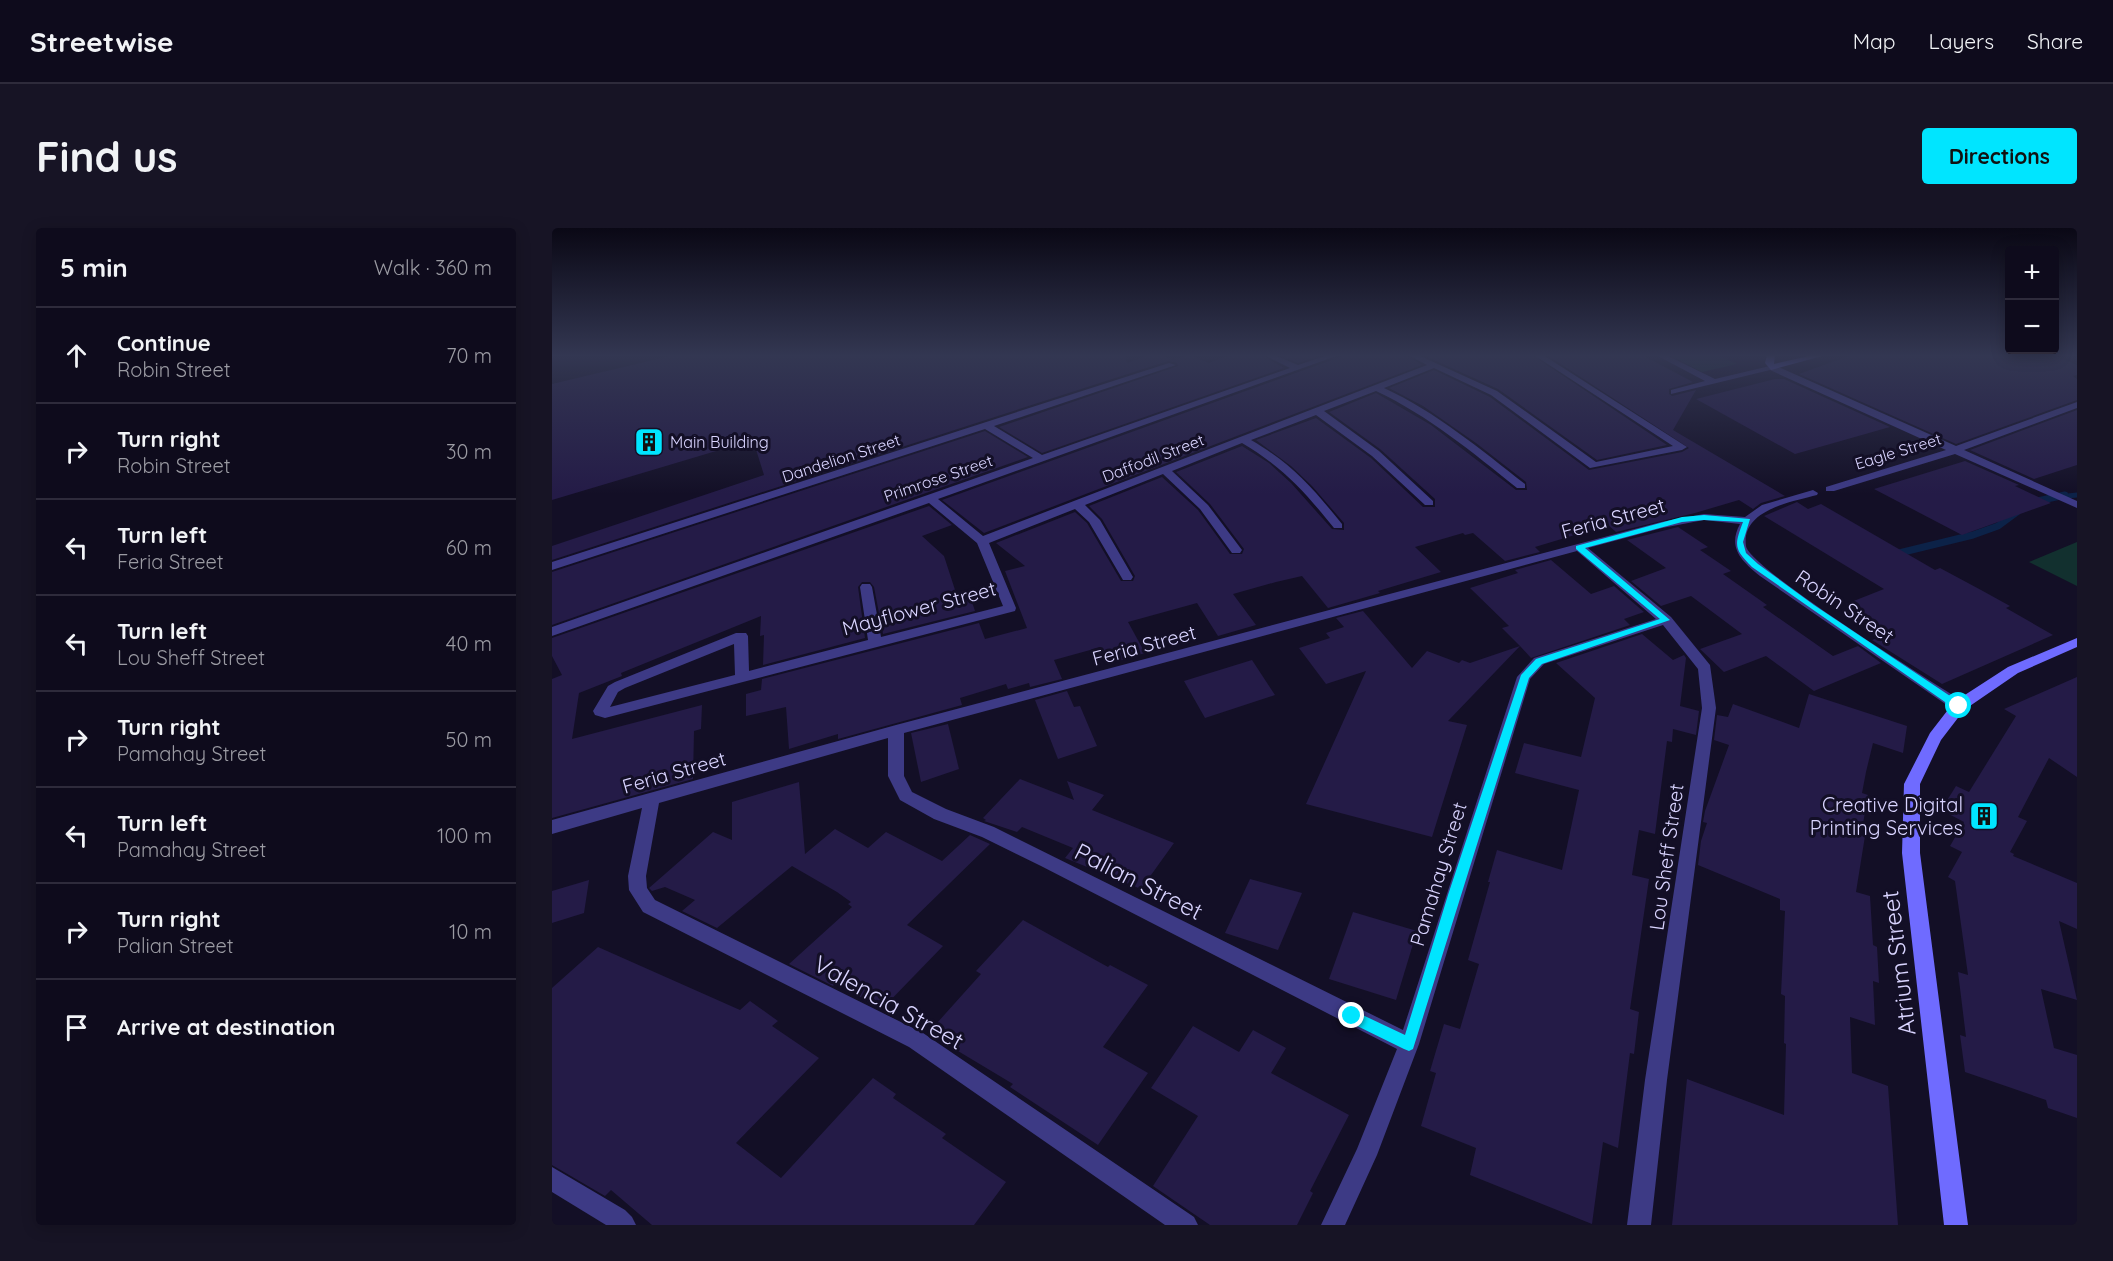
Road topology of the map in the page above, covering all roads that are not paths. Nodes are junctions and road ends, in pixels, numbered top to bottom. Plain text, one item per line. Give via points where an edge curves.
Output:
1 (1062, 402) edge
2 (1205, 402) edge
3 (1340, 402) edge
4 (1406, 402) edge
5 (1506, 402) edge
6 (1611, 402) edge
7 (1845, 402) edge
8 (2077, 405) edge
9 (1317, 411) junction
10 (988, 426) junction
11 (1242, 439) junction
12 (1954, 451) junction
13 (1042, 460) junction
14 (1164, 470) junction
15 (1521, 486) dead end
16 (1830, 489) dead end
17 (1813, 493) dead end
18 (930, 498) junction
19 (1429, 502) dead end
20 (1076, 503) junction
21 (2077, 505) edge
22 (1748, 520) junction
23 (1338, 526) dead end
24 (982, 541) junction
25 (1579, 547) junction
26 (1236, 550) dead end
27 (552, 566) edge
28 (1127, 577) dead end
29 (866, 587) dead end
30 (1666, 620) junction
31 (552, 632) edge
32 (875, 642) junction
33 (2077, 642) edge
34 (742, 676) junction
35 (1959, 706) junction
36 (896, 730) junction
37 (652, 799) junction
38 (552, 827) edge
39 (1409, 1044) junction
40 (552, 1179) edge
41 (624, 1225) edge
42 (1186, 1225) edge
43 (1333, 1225) edge
44 (1639, 1225) edge
45 (1956, 1225) edge

1 - 10 street, Dandelion Street
2 - 13 street, Primrose Street
3 - 9 street, Daffodil Street
4 - 15 street
5 - 6 street via 1594,466 1682,447
7 - 12 street
8 - 12 street, Eagle Street
9 - 11 street, Daffodil Street
9 - 19 street via 1350,431
10 - 13 street
10 - 27 street, Dandelion Street
11 - 14 street, Daffodil Street
11 - 23 street via 1274,458 1305,485
12 - 16 street, Eagle Street
12 - 21 street
13 - 18 street, Primrose Street
14 - 20 street, Daffodil Street
14 - 26 street via 1208,510
17 - 22 street via 1767,506
18 - 24 street, Mayflower Street
18 - 31 street, Primrose Street
20 - 24 street, Daffodil Street
20 - 28 street via 1094,520
22 - 25 street, Feria Street via 1682,520
22 - 35 street, Robin Street via 1739,542 1742,553 1755,566
24 - 32 street, Mayflower Street via 1010,608
25 - 30 street, Lou Sheff Street
25 - 36 street, Feria Street
29 - 32 street
30 - 39 street, Pamahay Street via 1539,662 1524,677
30 - 44 street, Lou Sheff Street via 1705,668 1709,708
32 - 34 street, Mayflower Street
33 - 35 street, Atrium Street via 2013,670
34 - 34 street, Mayflower Street via 741,636 620,685 613,689 600,711
35 - 45 street, Atrium Street via 1935,737 1912,784 1911,853
36 - 37 street, Feria Street
36 - 39 street, Palian Street via 896,776 906,795 1047,861
37 - 38 street, Feria Street
37 - 42 street, Valencia Street via 637,876 638,890 649,906 916,1040
39 - 43 street, Pamahay Street via 1366,1155
40 - 41 street

